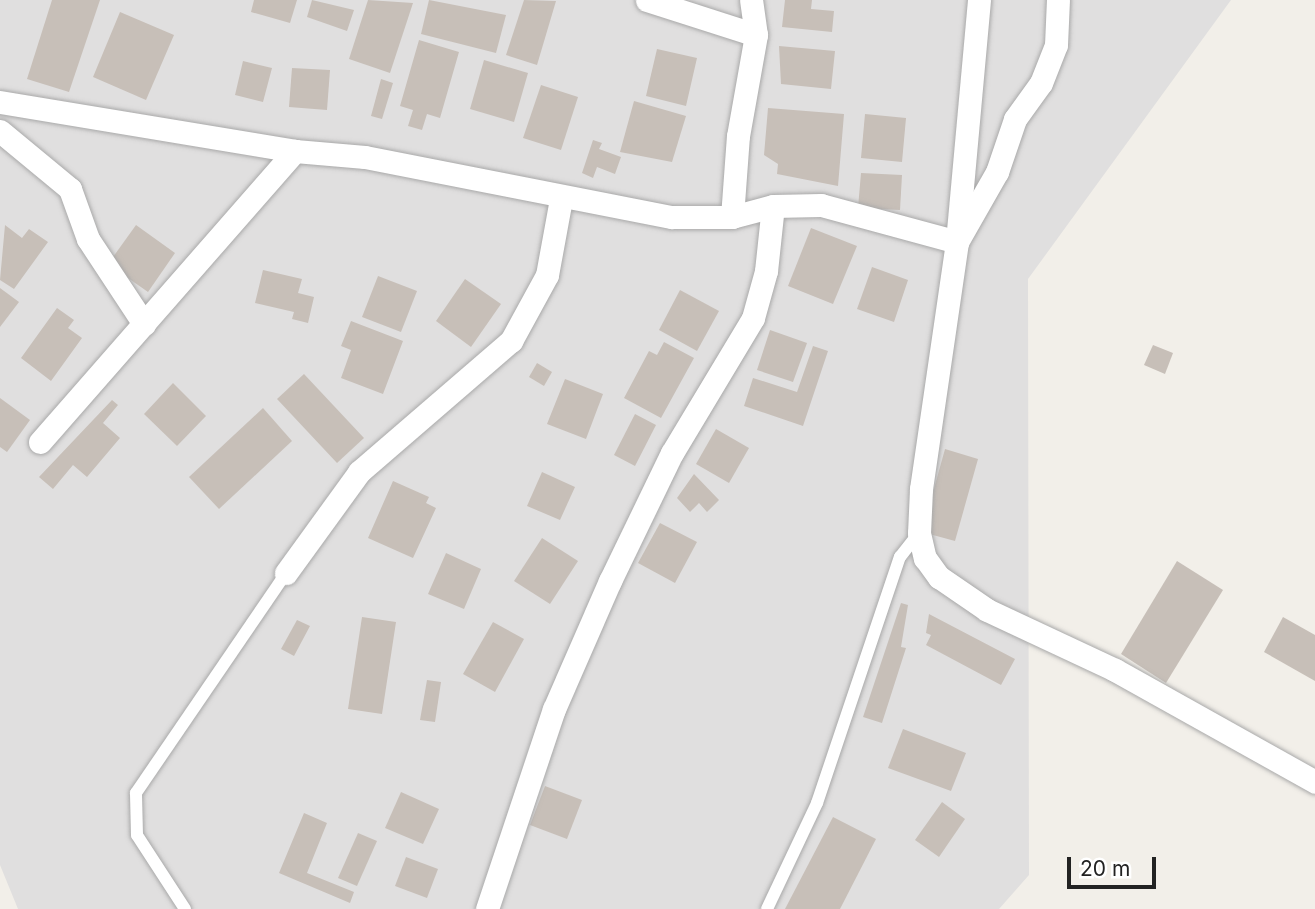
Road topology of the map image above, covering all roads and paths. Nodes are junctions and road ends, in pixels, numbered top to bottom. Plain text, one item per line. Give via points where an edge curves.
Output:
1 (647, 0) edge
2 (751, 0) edge
3 (979, 0) edge
4 (1058, 0) edge
5 (756, 34) junction
6 (0, 102) edge
7 (0, 131) edge
8 (295, 151) junction
9 (561, 199) junction
10 (773, 206) junction
11 (732, 217) junction
12 (957, 242) junction
13 (144, 324) junction
14 (40, 442) dead end
15 (919, 533) junction
16 (286, 573) joint
17 (1315, 782) edge
18 (185, 909) edge
19 (487, 909) edge
20 (767, 909) edge

1 - 5 street
2 - 5 street
3 - 12 street
4 - 12 street via 1056,45 1041,83 1015,120 997,172
5 - 11 street via 738,136
6 - 8 street
7 - 13 street via 70,189 88,239
8 - 9 street via 365,157
8 - 13 street
9 - 11 street via 672,216
9 - 16 street via 547,275 511,341 359,472
10 - 11 street
10 - 12 street via 821,205
10 - 19 street via 766,271 753,318 672,453 610,581 554,709
12 - 15 street
13 - 14 street
15 - 17 street via 925,558 939,577 968,598 1209,720
15 - 20 lane via 900,557 817,803
16 - 18 lane via 136,793 137,835

